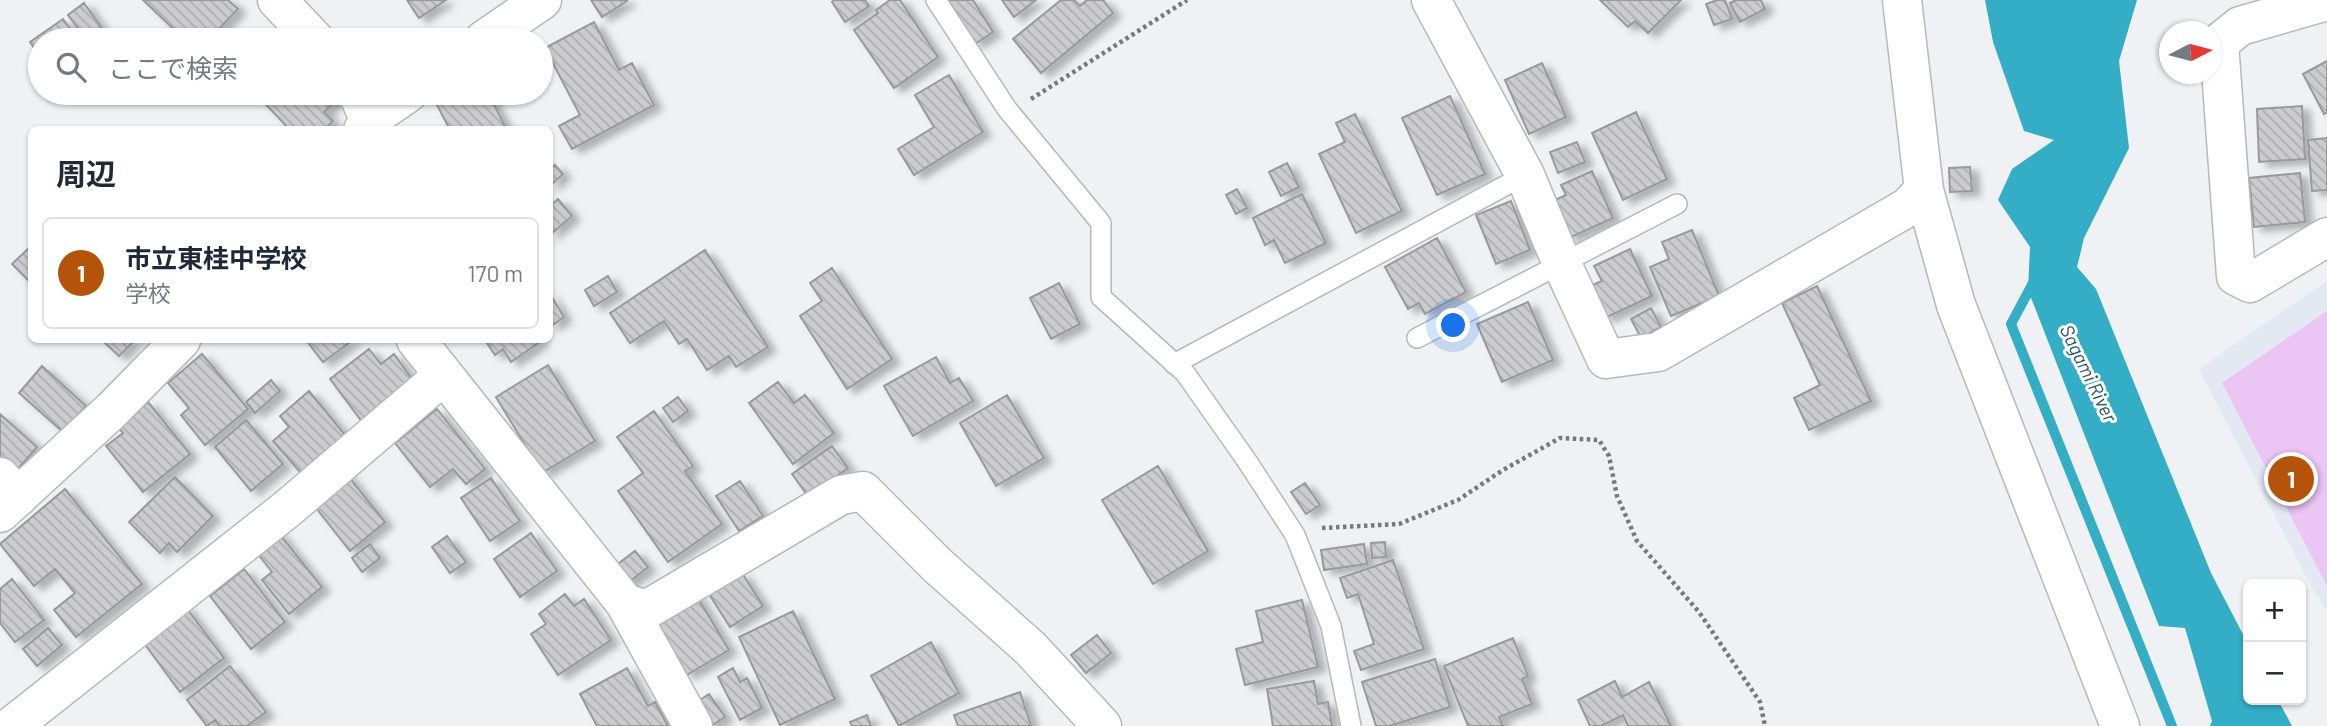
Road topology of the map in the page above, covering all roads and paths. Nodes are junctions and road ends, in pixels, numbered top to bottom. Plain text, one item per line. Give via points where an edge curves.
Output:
1 (277, 0) edge
2 (542, 0) edge
3 (936, 0) edge
4 (1187, 0) edge
5 (1431, 0) edge
6 (1902, 0) edge
7 (2327, 1) edge
8 (304, 28) edge
9 (501, 28) edge
10 (382, 105) edge
11 (1007, 109) junction
12 (363, 114) edge
13 (1525, 175) junction
14 (1924, 190) junction
15 (1677, 204) dead end
16 (2327, 237) edge
17 (1562, 264) junction
18 (1417, 338) dead end
19 (178, 343) edge
20 (418, 343) edge
21 (1174, 364) junction
22 (444, 375) junction
23 (6, 496) edge
24 (1295, 535) junction
25 (625, 603) junction
26 (12, 726) edge
27 (693, 726) edge
28 (1102, 726) edge
29 (1351, 726) edge
30 (1765, 726) edge
31 (2120, 726) edge

1 - 8 street
2 - 9 street
3 - 11 lane
4 - 11 path via 1026,102
5 - 13 street
6 - 14 street
7 - 16 street via 2240,26 2219,43 2236,276 2250,283
10 - 12 street
11 - 21 lane via 1101,223 1101,297
13 - 17 street
13 - 21 lane
14 - 17 street via 1908,207 1658,352 1606,359
14 - 31 street via 1956,304
15 - 17 lane
17 - 18 lane
19 - 23 street via 112,410
20 - 22 street
21 - 24 lane via 1185,373
22 - 25 street
22 - 26 street via 287,509
24 - 29 lane via 1331,626
24 - 30 path via 1323,528 1399,524 1458,500 1560,438 1599,440 1609,456 1617,496 1637,541 1699,612 1760,702
25 - 27 street
25 - 28 street via 646,610 841,495 863,491 1030,648

